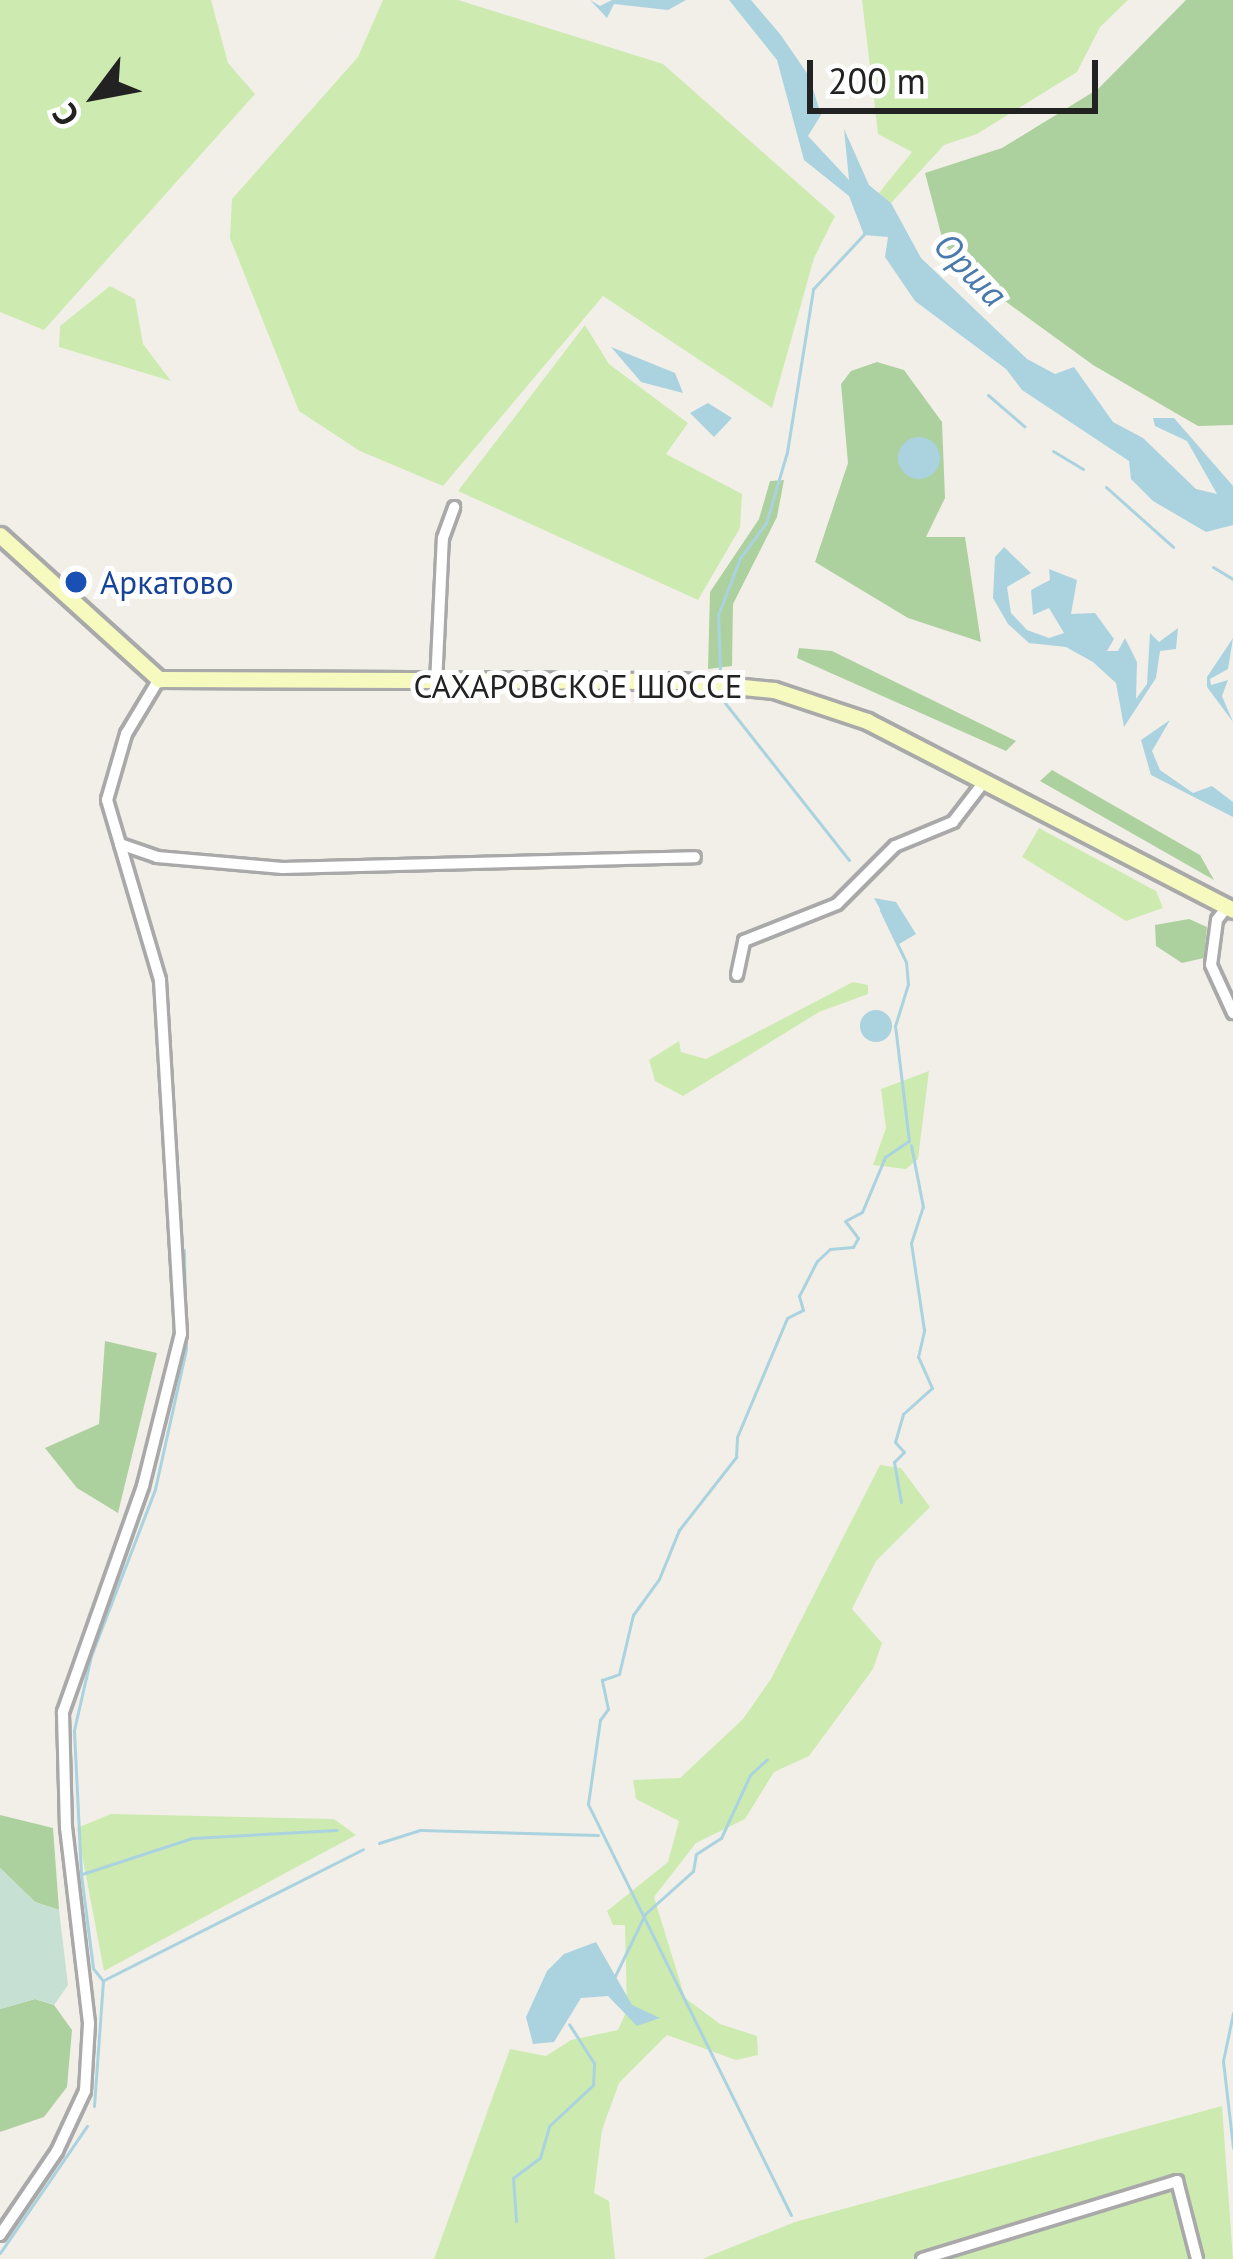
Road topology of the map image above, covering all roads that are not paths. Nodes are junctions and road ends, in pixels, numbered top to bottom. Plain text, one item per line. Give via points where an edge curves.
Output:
1 (454, 507) dead end
2 (0, 535) edge
3 (159, 679) junction
4 (436, 684) junction
5 (983, 783) junction
6 (120, 844) junction
7 (695, 856) dead end
8 (1230, 909) edge
9 (737, 975) dead end
10 (1233, 1013) edge
11 (0, 2234) edge
12 (922, 2259) edge
13 (1197, 2259) edge

1 - 4 street via 443,538
2 - 3 main road
3 - 4 main road, САХАРОВСКОЕ ШОССЕ
3 - 6 street via 109,773 108,825
4 - 5 main road, САХАРОВСКОЕ ШОССЕ via 758,687 867,721
5 - 8 main road, САХАРОВСКОЕ ШОССЕ
5 - 9 street via 953,821 895,846 805,923 745,941
6 - 7 street via 157,857 283,868
6 - 11 street via 160,980 181,1334 143,1486 63,1712 89,2072 80,2111
8 - 10 street via 1217,920 1211,964
12 - 13 street via 1177,2181

